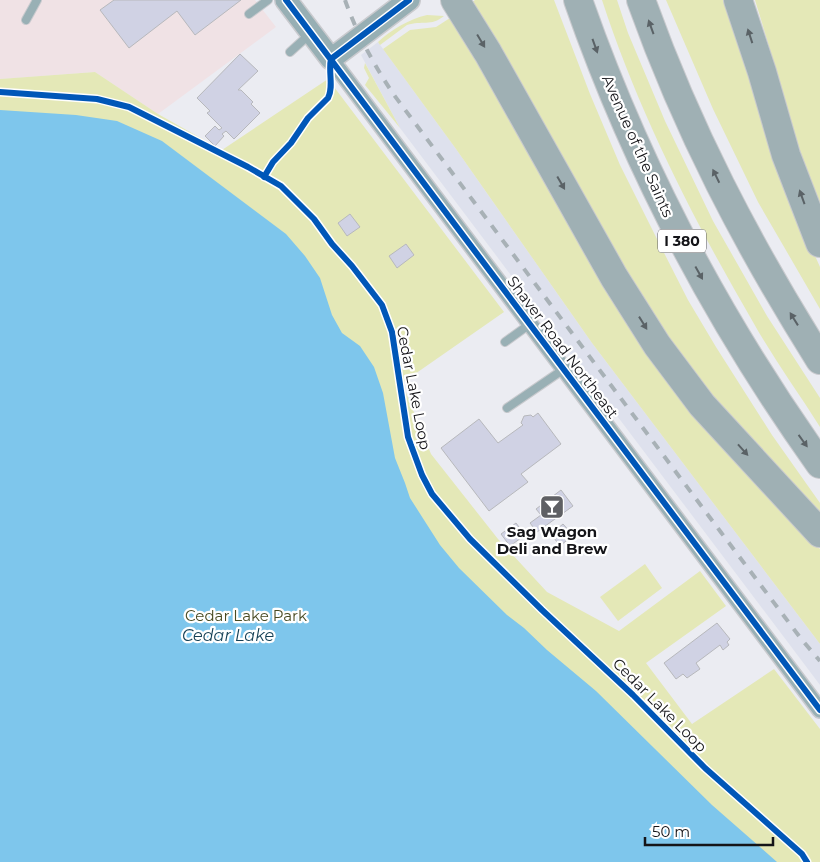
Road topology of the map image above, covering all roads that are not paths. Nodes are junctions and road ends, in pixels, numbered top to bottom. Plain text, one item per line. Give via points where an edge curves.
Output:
1 (37, 0) edge
2 (268, 0) edge
3 (286, 0) edge
4 (409, 0) edge
5 (455, 0) edge
6 (578, 0) edge
7 (641, 0) edge
8 (738, 0) edge
9 (249, 14) dead end
10 (26, 20) dead end
11 (311, 33) junction
12 (290, 52) dead end
13 (331, 59) junction
14 (820, 243) edge
15 (530, 324) junction
16 (505, 342) dead end
17 (820, 360) edge
18 (564, 369) junction
19 (507, 408) dead end
20 (820, 464) edge
21 (820, 533) edge
22 (820, 710) edge

1 - 10 lane
2 - 9 lane
3 - 11 street, Shaver Road Northeast
4 - 13 street
5 -> 21 highway via 614,277 657,345 702,405
6 -> 20 highway, Avenue of the Saints / I 380 via 633,139 697,269 735,336
17 -> 7 highway via 750,245 715,176
14 -> 8 highway via 786,155
11 - 12 lane
11 - 13 street, Shaver Road Northeast
13 - 15 street, Shaver Road Northeast
15 - 16 lane
15 - 18 street, Shaver Road Northeast
18 - 19 lane
18 - 22 street, Shaver Road Northeast

